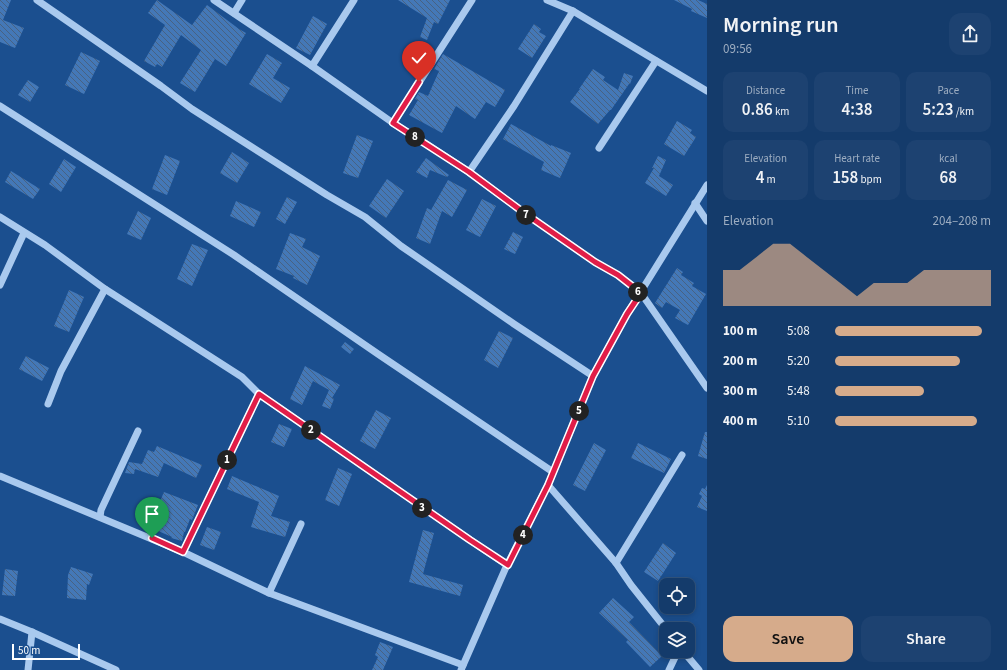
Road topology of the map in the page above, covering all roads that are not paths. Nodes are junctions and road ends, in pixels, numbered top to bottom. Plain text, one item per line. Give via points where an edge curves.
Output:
1 (37, 0) edge
2 (214, 0) edge
3 (242, 0) edge
4 (354, 0) edge
5 (472, 0) edge
6 (547, 0) edge
7 (573, 11) junction
8 (234, 13) junction
9 (656, 61) junction
10 (312, 66) junction
11 (707, 91) edge
12 (0, 106) edge
13 (393, 123) junction
14 (599, 148) dead end
15 (469, 172) junction
16 (707, 185) edge
17 (694, 203) junction
18 (0, 217) edge
19 (707, 221) edge
20 (24, 233) junction
21 (0, 285) edge
22 (105, 289) junction
23 (641, 293) junction
24 (593, 376) junction
25 (707, 388) edge
26 (259, 394) junction
27 (48, 404) dead end
28 (138, 431) dead end
29 (682, 455) dead end
30 (553, 472) junction
31 (0, 476) edge
32 (548, 485) junction
33 (100, 517) junction
34 (301, 524) dead end
35 (183, 552) junction
36 (616, 563) junction
37 (508, 565) junction
38 (269, 593) junction
39 (0, 619) edge
40 (660, 622) edge
41 (32, 632) junction
42 (675, 658) edge
43 (689, 658) edge
44 (462, 668) edge
45 (28, 670) edge
46 (116, 670) edge
47 (669, 670) edge
48 (699, 670) edge

1 - 24 street via 192,109 365,217 401,246
2 - 8 street
3 - 8 street
4 - 10 street
5 - 13 street
6 - 7 street
7 - 9 street
7 - 15 street
8 - 10 street
9 - 11 street
9 - 14 street
10 - 13 street
12 - 30 street via 234,254
13 - 15 street
15 - 23 street
16 - 17 street
17 - 19 street
17 - 23 street
18 - 20 street
20 - 21 street
20 - 22 street via 45,245
22 - 26 street via 242,377
22 - 27 street via 60,371
23 - 24 street
23 - 25 street
24 - 30 street
26 - 35 street
26 - 37 street
28 - 33 street
29 - 36 street
30 - 32 street
31 - 33 street
32 - 36 street
32 - 37 street
33 - 35 street
34 - 38 street
35 - 38 street
36 - 40 street
37 - 44 street
38 - 44 street
39 - 41 street
41 - 45 street
41 - 46 street
42 - 47 street
43 - 48 street

